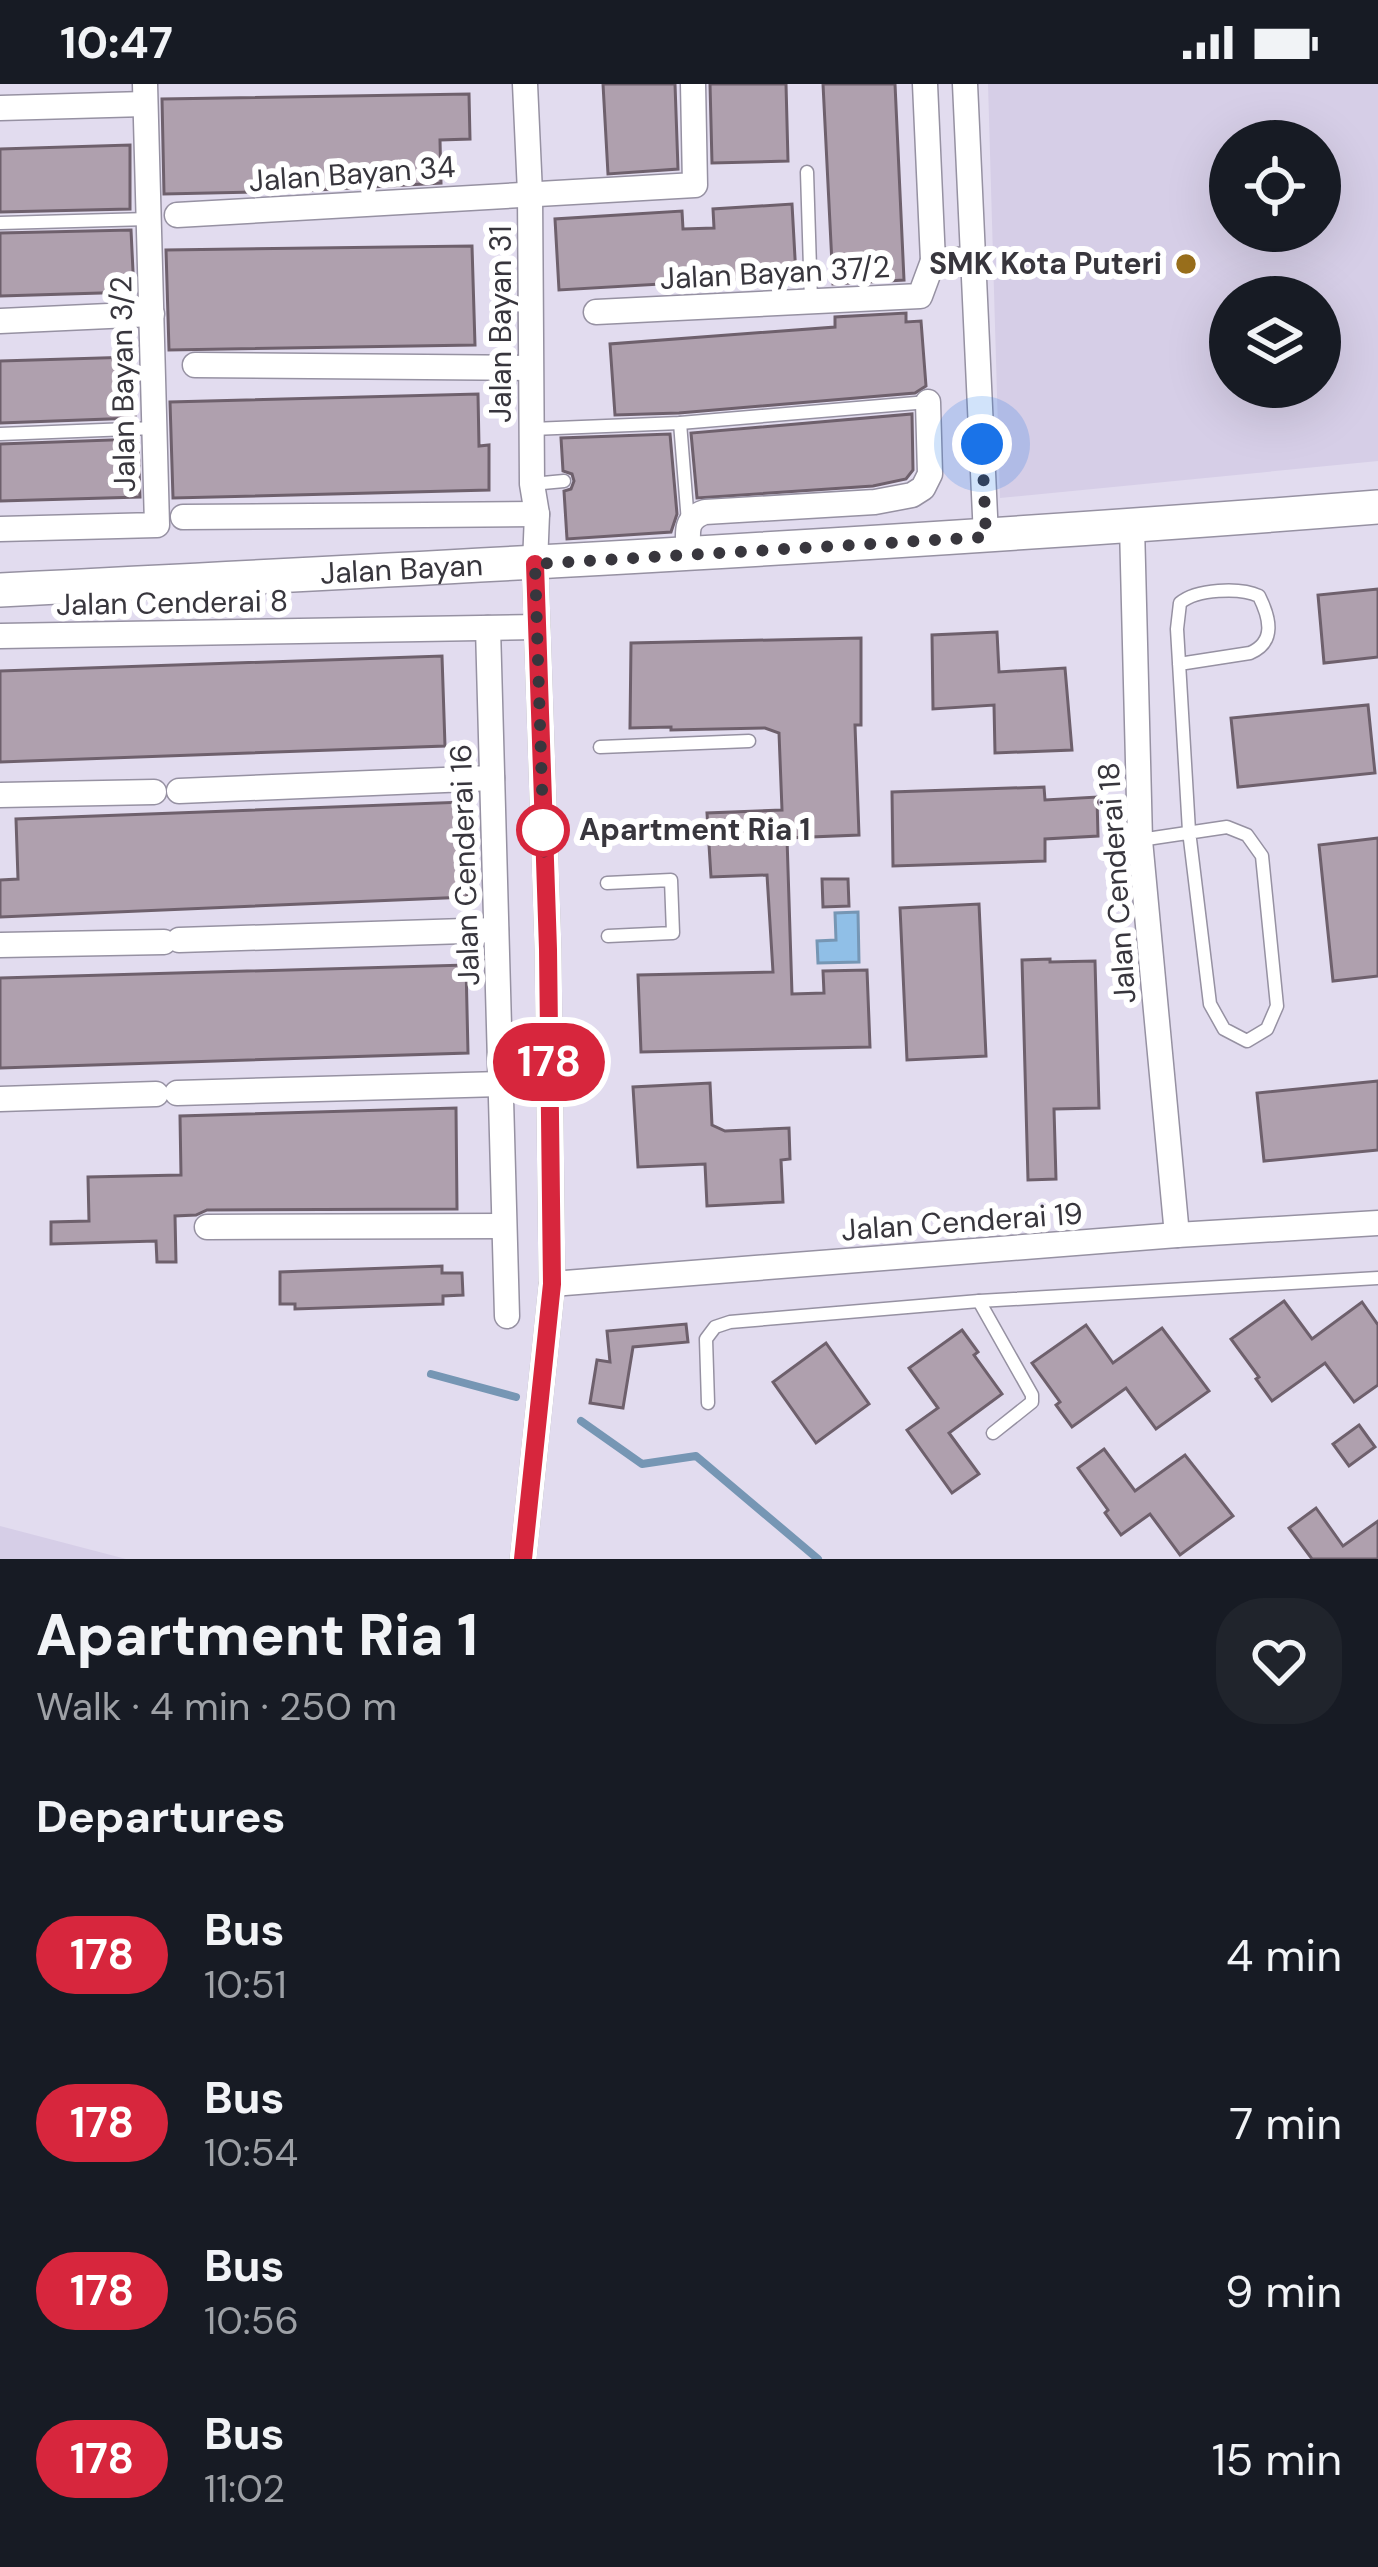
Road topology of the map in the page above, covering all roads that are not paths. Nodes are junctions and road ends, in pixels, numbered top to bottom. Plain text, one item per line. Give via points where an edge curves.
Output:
1 (525, 84) edge
2 (692, 84) edge
3 (925, 84) edge
4 (965, 84) edge
5 (145, 94) edge
6 (0, 108) edge
7 (807, 172) dead end
8 (530, 193) junction
9 (177, 215) dead end
10 (149, 219) junction
11 (0, 223) edge
12 (973, 259) junction
13 (933, 261) junction
14 (811, 300) junction
15 (596, 312) dead end
16 (152, 314) junction
17 (0, 321) edge
18 (195, 365) dead end
19 (530, 368) junction
20 (928, 402) joint
21 (680, 423) junction
22 (155, 428) junction
23 (531, 430) junction
24 (0, 434) edge
25 (564, 481) dead end
26 (532, 484) junction
27 (1378, 507) edge
28 (536, 514) junction
29 (183, 518) dead end
30 (1132, 526) junction
31 (0, 529) edge
32 (986, 537) junction
33 (689, 539) junction
34 (535, 564) junction
35 (0, 590) edge
36 (537, 627) junction
37 (488, 628) junction
38 (0, 636) edge
39 (1179, 664) junction
40 (749, 741) dead end
41 (600, 747) dead end
42 (492, 778) junction
43 (0, 795) edge
44 (1189, 831) junction
45 (1141, 840) junction
46 (607, 883) dead end
47 (496, 930) junction
48 (608, 935) dead end
49 (0, 945) edge
50 (501, 1084) junction
51 (0, 1099) edge
52 (1378, 1222) edge
53 (503, 1226) junction
54 (207, 1227) dead end
55 (1177, 1235) junction
56 (1378, 1278) edge
57 (552, 1284) junction
58 (979, 1301) junction
59 (507, 1316) dead end
60 (707, 1402) dead end
61 (993, 1433) dead end
62 (523, 1559) edge

1 - 8 street, Jalan Bayan 31
2 - 8 street, Jalan Bayan 34 via 695,185
3 - 13 street
4 - 12 street
5 - 6 street
5 - 10 street, Jalan Bayan 3/2
7 - 14 lane
8 - 9 street, Jalan Bayan 34
8 - 19 street, Jalan Bayan 31
10 - 11 lane
10 - 16 street, Jalan Bayan 3/2
12 - 13 street
12 - 32 street
13 - 14 street, Jalan Bayan 37/2 via 920,296
14 - 15 street, Jalan Bayan 37/2
16 - 17 street
16 - 22 street, Jalan Bayan 3/2
18 - 19 street
19 - 23 street, Jalan Bayan 31
20 - 21 lane
20 - 33 street via 930,475 912,495 705,512 694,516
21 - 23 lane
21 - 33 lane
22 - 24 lane
22 - 31 street, Jalan Bayan 3/2 via 157,525
23 - 26 street, Jalan Bayan 31
25 - 26 lane
26 - 28 street, Jalan Bayan 31
27 - 30 street, Jalan Bayan
28 - 29 street
28 - 34 street, Jalan Bayan 31
30 - 32 street, Jalan Bayan
30 - 45 street, Jalan Cenderai 18
32 - 33 street, Jalan Bayan
33 - 34 street, Jalan Bayan
34 - 35 street, Jalan Bayan
34 - 36 street, Jalan Bayan 31
36 - 37 street, Jalan Cenderai 8
36 - 57 street, Jalan Bayan 31
37 - 38 street, Jalan Cenderai 8
37 - 42 street, Jalan Cenderai 16
39 - 39 lane via 1261,648 1268,636 1259,596 1184,598
39 - 44 lane
40 - 41 lane
42 - 43 street
42 - 47 street, Jalan Cenderai 16
44 - 44 lane via 1227,827 1247,835 1262,856 1277,1006 1268,1030 1247,1041 1224,1029 1210,1004
44 - 45 lane
45 - 55 street, Jalan Cenderai 18
46 - 48 lane via 671,880 673,933
47 - 49 street
47 - 50 street, Jalan Cenderai 16
50 - 51 street
50 - 53 street, Jalan Cenderai 16
52 - 55 street, Jalan Cenderai 19
53 - 54 street
53 - 59 street, Jalan Cenderai 16
55 - 57 street, Jalan Cenderai 19
56 - 58 lane
57 - 62 street, Jalan Bayan 31
58 - 60 lane via 715,1327 706,1339
58 - 61 lane via 1032,1395

